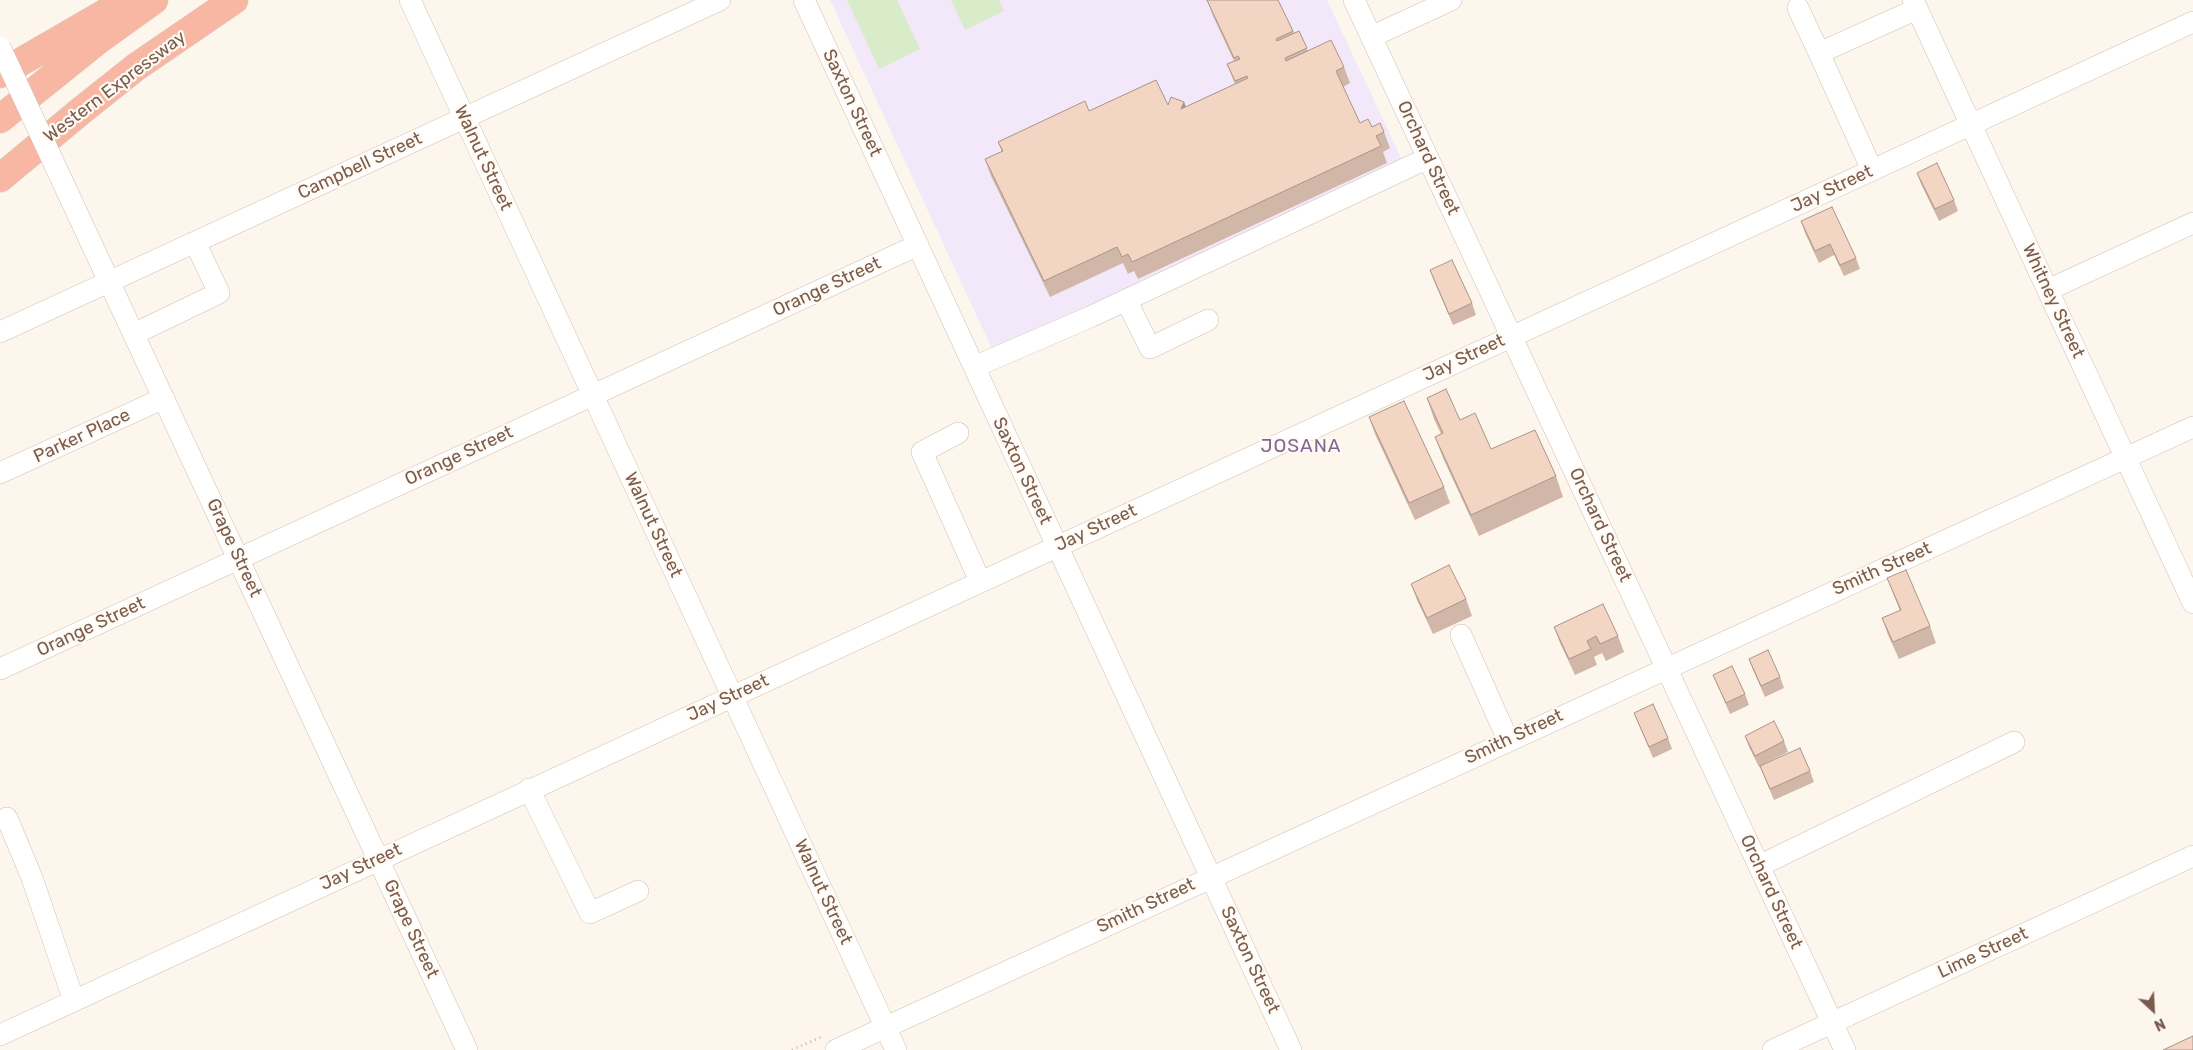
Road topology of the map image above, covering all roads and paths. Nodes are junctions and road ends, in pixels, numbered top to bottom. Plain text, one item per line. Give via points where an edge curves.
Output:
1 (128, 0) edge
2 (154, 0) edge
3 (234, 0) edge
4 (410, 0) edge
5 (720, 0) edge
6 (804, 0) edge
7 (1354, 0) edge
8 (1451, 0) edge
9 (1915, 4) edge
10 (1798, 8) dead end
11 (2193, 22) edge
12 (192, 28) junction
13 (1371, 37) junction
14 (0, 47) edge
15 (1819, 53) junction
16 (0, 74) edge
17 (464, 118) junction
18 (0, 120) edge
19 (1971, 125) junction
20 (1428, 158) junction
21 (1872, 170) junction
22 (0, 178) edge
23 (0, 196) edge
24 (2193, 223) edge
25 (195, 242) junction
26 (918, 245) junction
27 (110, 282) junction
28 (2048, 290) junction
29 (1126, 300) junction
30 (1208, 320) dead end
31 (0, 332) edge
32 (134, 334) junction
33 (1512, 336) junction
34 (974, 367) junction
35 (592, 395) junction
36 (164, 398) junction
37 (2193, 426) edge
38 (958, 434) dead end
39 (2126, 458) junction
40 (0, 473) edge
41 (1057, 546) junction
42 (238, 558) junction
43 (980, 581) junction
44 (2193, 602) edge
45 (1461, 635) dead end
46 (1666, 667) junction
47 (0, 669) edge
48 (732, 696) junction
49 (1508, 740) junction
50 (2014, 742) dead end
51 (529, 789) junction
52 (7, 818) dead end
53 (2193, 856) edge
54 (378, 859) junction
55 (1759, 866) junction
56 (1211, 877) junction
57 (638, 891) dead end
58 (74, 1001) junction
59 (1832, 1023) junction
60 (885, 1027) junction
61 (0, 1036) edge
62 (468, 1050) edge
63 (836, 1050) edge
64 (896, 1050) edge
65 (1291, 1050) edge
66 (1773, 1050) edge
67 (1845, 1050) edge

1 - 16 highway
2 - 18 highway
3 - 12 highway, Western Expressway
4 - 17 street, Walnut Street
5 - 17 street, Campbell Street
6 - 26 street, Saxton Street
7 - 13 street, Orchard Street
8 - 13 street
9 - 15 street
9 - 19 street, Whitney Street
10 - 15 street
11 - 19 street, Jay Street
12 - 22 highway, Western Expressway via 82,110
12 - 23 highway via 87,115
13 - 20 street, Orchard Street
14 - 27 street, Grape Street, bridge
15 - 21 street
17 - 25 street, Campbell Street
17 - 35 street, Walnut Street
19 - 21 street, Jay Street
19 - 28 street, Whitney Street
20 - 29 street
20 - 33 street, Orchard Street
21 - 33 street, Jay Street
24 - 28 street
25 - 27 street, Campbell Street
25 - 32 street via 220,293
26 - 34 street, Saxton Street
26 - 35 street, Orange Street
27 - 31 street, Campbell Street
27 - 32 street, Grape Street
28 - 39 street, Whitney Street
29 - 30 street via 1150,348
29 - 34 street
32 - 36 street, Grape Street
33 - 41 street, Jay Street
33 - 46 street, Orchard Street
34 - 41 street, Saxton Street
35 - 42 street, Orange Street
35 - 48 street, Walnut Street
36 - 40 street, Parker Place
36 - 42 street, Grape Street
37 - 39 street, Smith Street
38 - 43 street via 922,452
39 - 44 street, Whitney Street
39 - 46 street, Smith Street
41 - 43 street, Jay Street
41 - 56 street, Saxton Street
42 - 47 street, Orange Street
42 - 54 street, Grape Street
43 - 48 street, Jay Street
45 - 49 street
46 - 49 street, Smith Street
46 - 55 street, Orchard Street
48 - 51 street, Jay Street
48 - 60 street, Walnut Street
49 - 56 street, Smith Street
50 - 55 street
51 - 54 street, Jay Street
51 - 57 street via 590,913
52 - 58 street via 32,878
53 - 59 street, Lime Street
54 - 58 street, Jay Street
54 - 62 street, Grape Street
55 - 59 street, Orchard Street
56 - 60 street, Smith Street
56 - 65 street, Saxton Street
58 - 61 street, Jay Street
59 - 66 street, Lime Street
59 - 67 street, Orchard Street
60 - 63 street, Smith Street
60 - 64 street, Walnut Street

